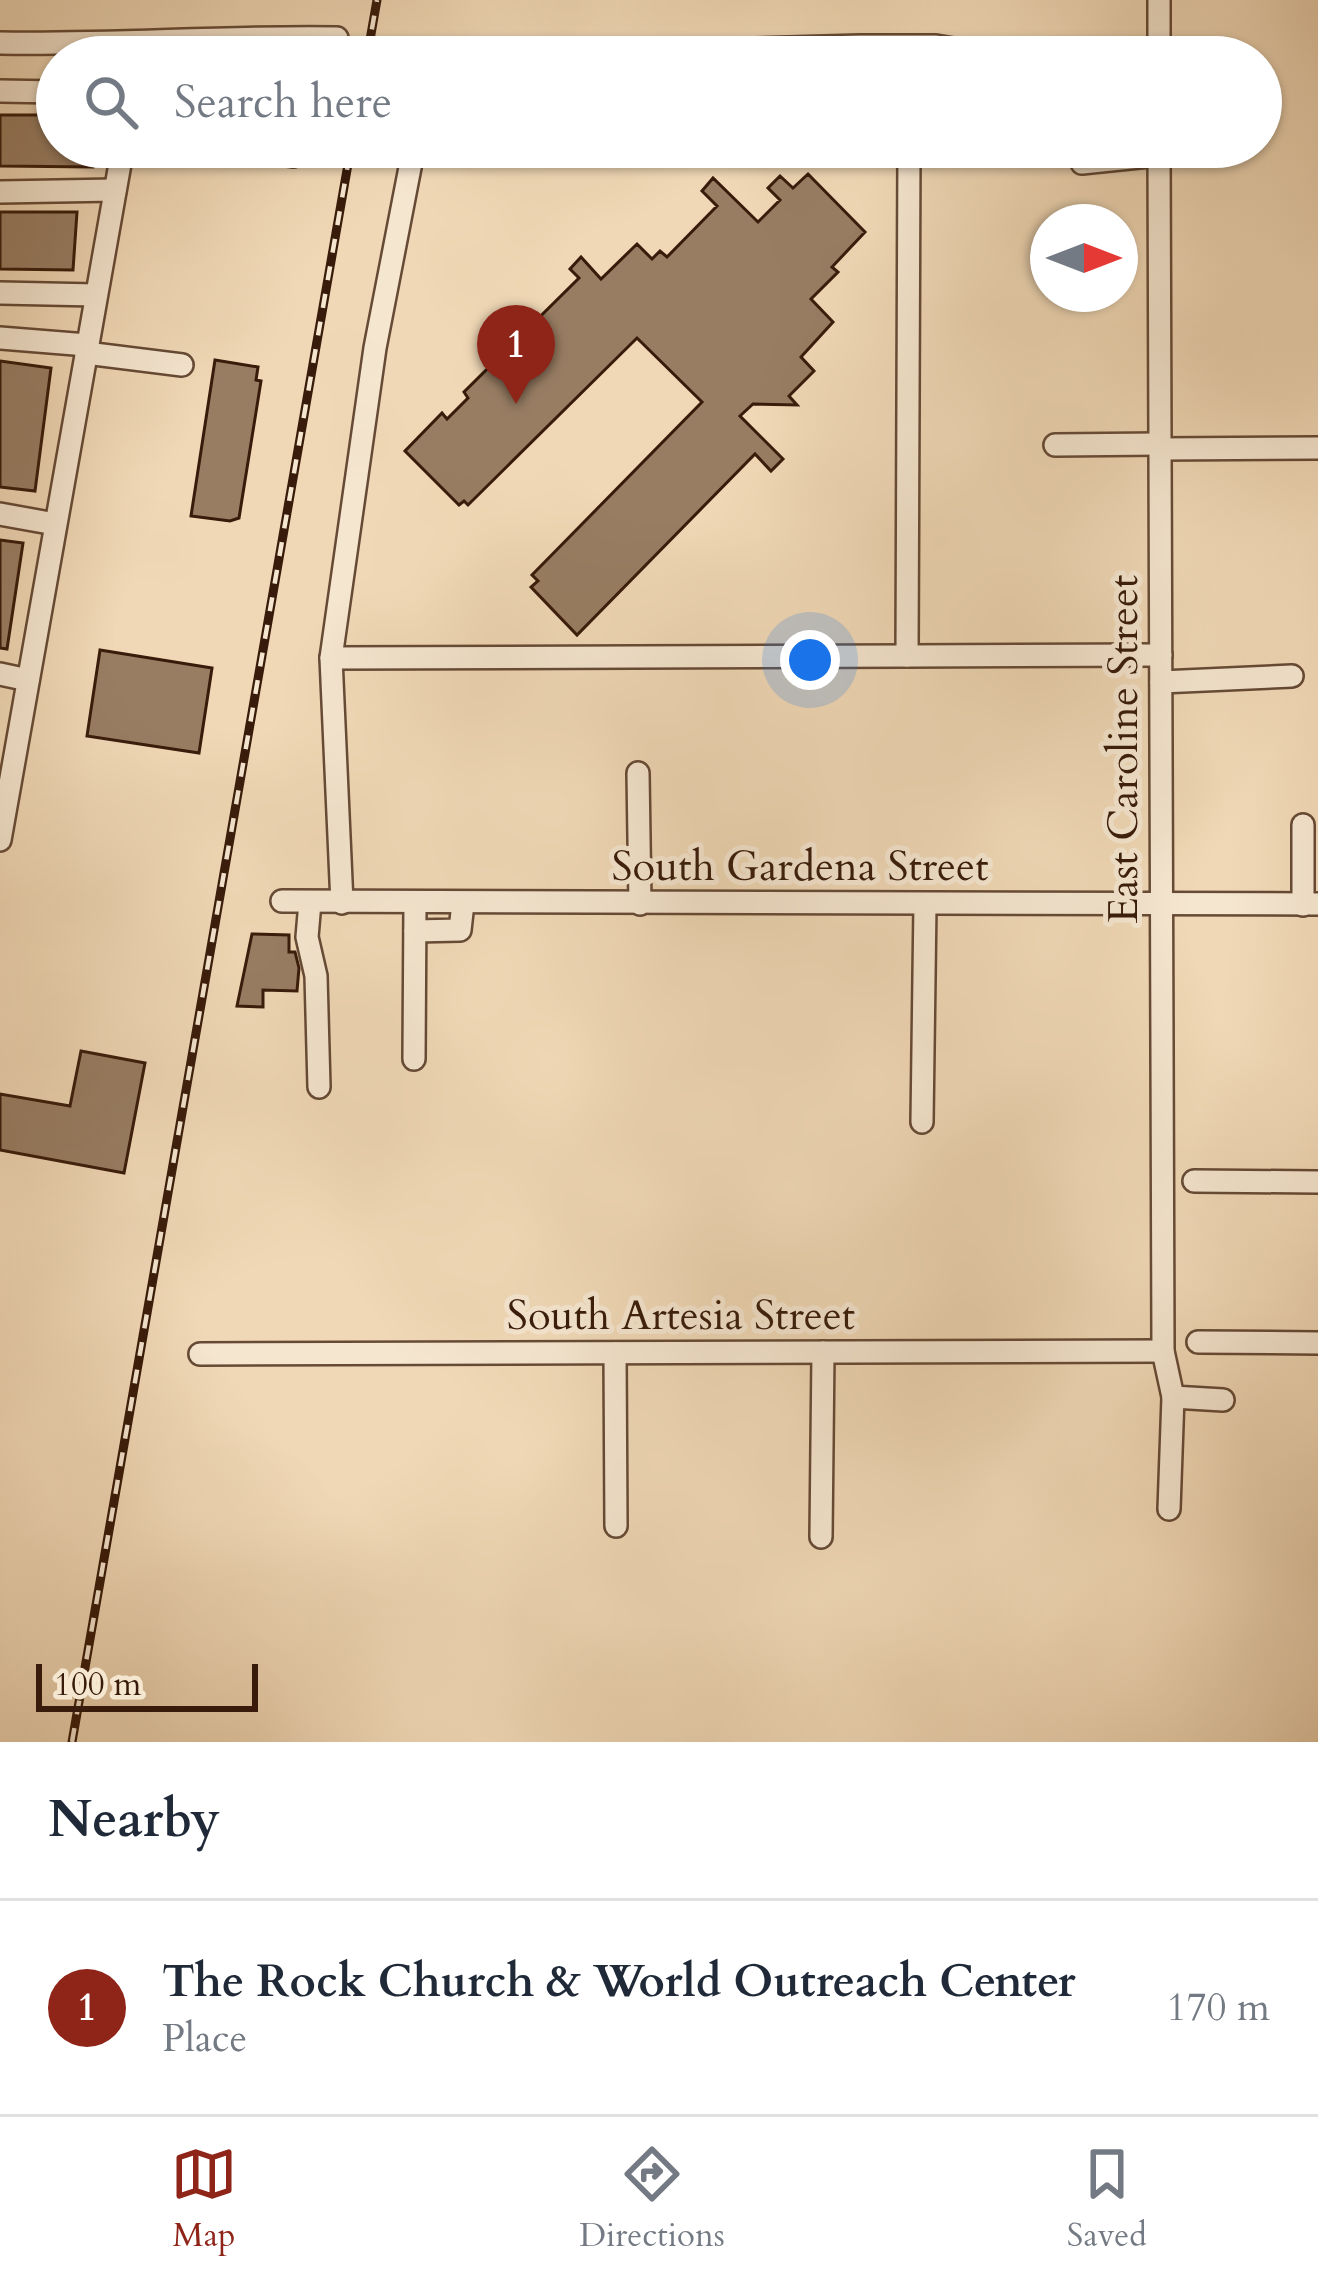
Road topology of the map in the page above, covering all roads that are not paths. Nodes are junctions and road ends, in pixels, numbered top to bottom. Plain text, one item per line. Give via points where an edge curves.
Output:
1 (1159, 0) edge
2 (1159, 36) edge
3 (0, 43) edge
4 (36, 45) edge
5 (0, 91) edge
6 (36, 92) edge
7 (119, 168) edge
8 (410, 168) edge
9 (909, 168) edge
10 (1159, 168) edge
11 (115, 190) junction
12 (0, 192) edge
13 (0, 293) edge
14 (96, 295) junction
15 (0, 338) edge
16 (86, 349) junction
17 (182, 365) dead end
18 (1055, 445) dead end
19 (1160, 446) junction
20 (1318, 448) edge
21 (0, 514) edge
22 (56, 524) junction
23 (1161, 655) junction
24 (907, 656) junction
25 (331, 658) junction
26 (0, 674) edge
27 (1292, 676) dead end
28 (28, 680) junction
29 (1161, 682) junction
30 (638, 773) dead end
31 (1303, 825) dead end
32 (0, 840) edge
33 (282, 901) dead end
34 (310, 902) junction
35 (343, 903) junction
36 (415, 903) junction
37 (463, 903) junction
38 (640, 904) junction
39 (925, 904) junction
40 (1310, 904) edge
41 (1161, 906) junction
42 (415, 931) junction
43 (414, 1059) dead end
44 (319, 1087) dead end
45 (922, 1122) dead end
46 (1193, 1180) dead end
47 (1318, 1182) edge
48 (1198, 1342) dead end
49 (1318, 1343) edge
50 (823, 1352) junction
51 (1162, 1352) junction
52 (615, 1353) junction
53 (200, 1354) dead end
54 (1173, 1397) junction
55 (1223, 1400) dead end
56 (1169, 1509) dead end
57 (616, 1526) dead end
58 (821, 1537) dead end

1 - 2 street
3 - 4 street
5 - 6 street
7 - 11 street
8 - 25 street
9 - 24 street
10 - 19 street, East Caroline Street
11 - 12 street
11 - 14 street
13 - 14 street
14 - 16 street
15 - 16 street
16 - 17 street
16 - 22 street
18 - 19 street
19 - 20 street
19 - 23 street, East Caroline Street
21 - 22 street
22 - 28 street
23 - 24 street
23 - 29 street, East Caroline Street
24 - 25 street
25 - 35 street
26 - 28 street
27 - 29 street
28 - 32 street
29 - 41 street, East Caroline Street
30 - 38 street
31 - 40 street
33 - 34 street, South Gardena Street
34 - 35 street, South Gardena Street
34 - 44 street
35 - 36 street, South Gardena Street
36 - 37 street, South Gardena Street
36 - 42 street
37 - 38 street, South Gardena Street
37 - 42 street via 460,930
38 - 39 street, South Gardena Street
39 - 41 street, South Gardena Street
39 - 45 street
40 - 41 street, South Gardena Street
41 - 51 street, East Caroline Street
42 - 43 street
46 - 47 street
48 - 49 street
50 - 51 street, South Artesia Street
50 - 52 street, South Artesia Street
50 - 58 street
51 - 54 street, East Caroline Street
52 - 53 street, South Artesia Street
52 - 57 street
54 - 55 street
54 - 56 street, East Caroline Street

